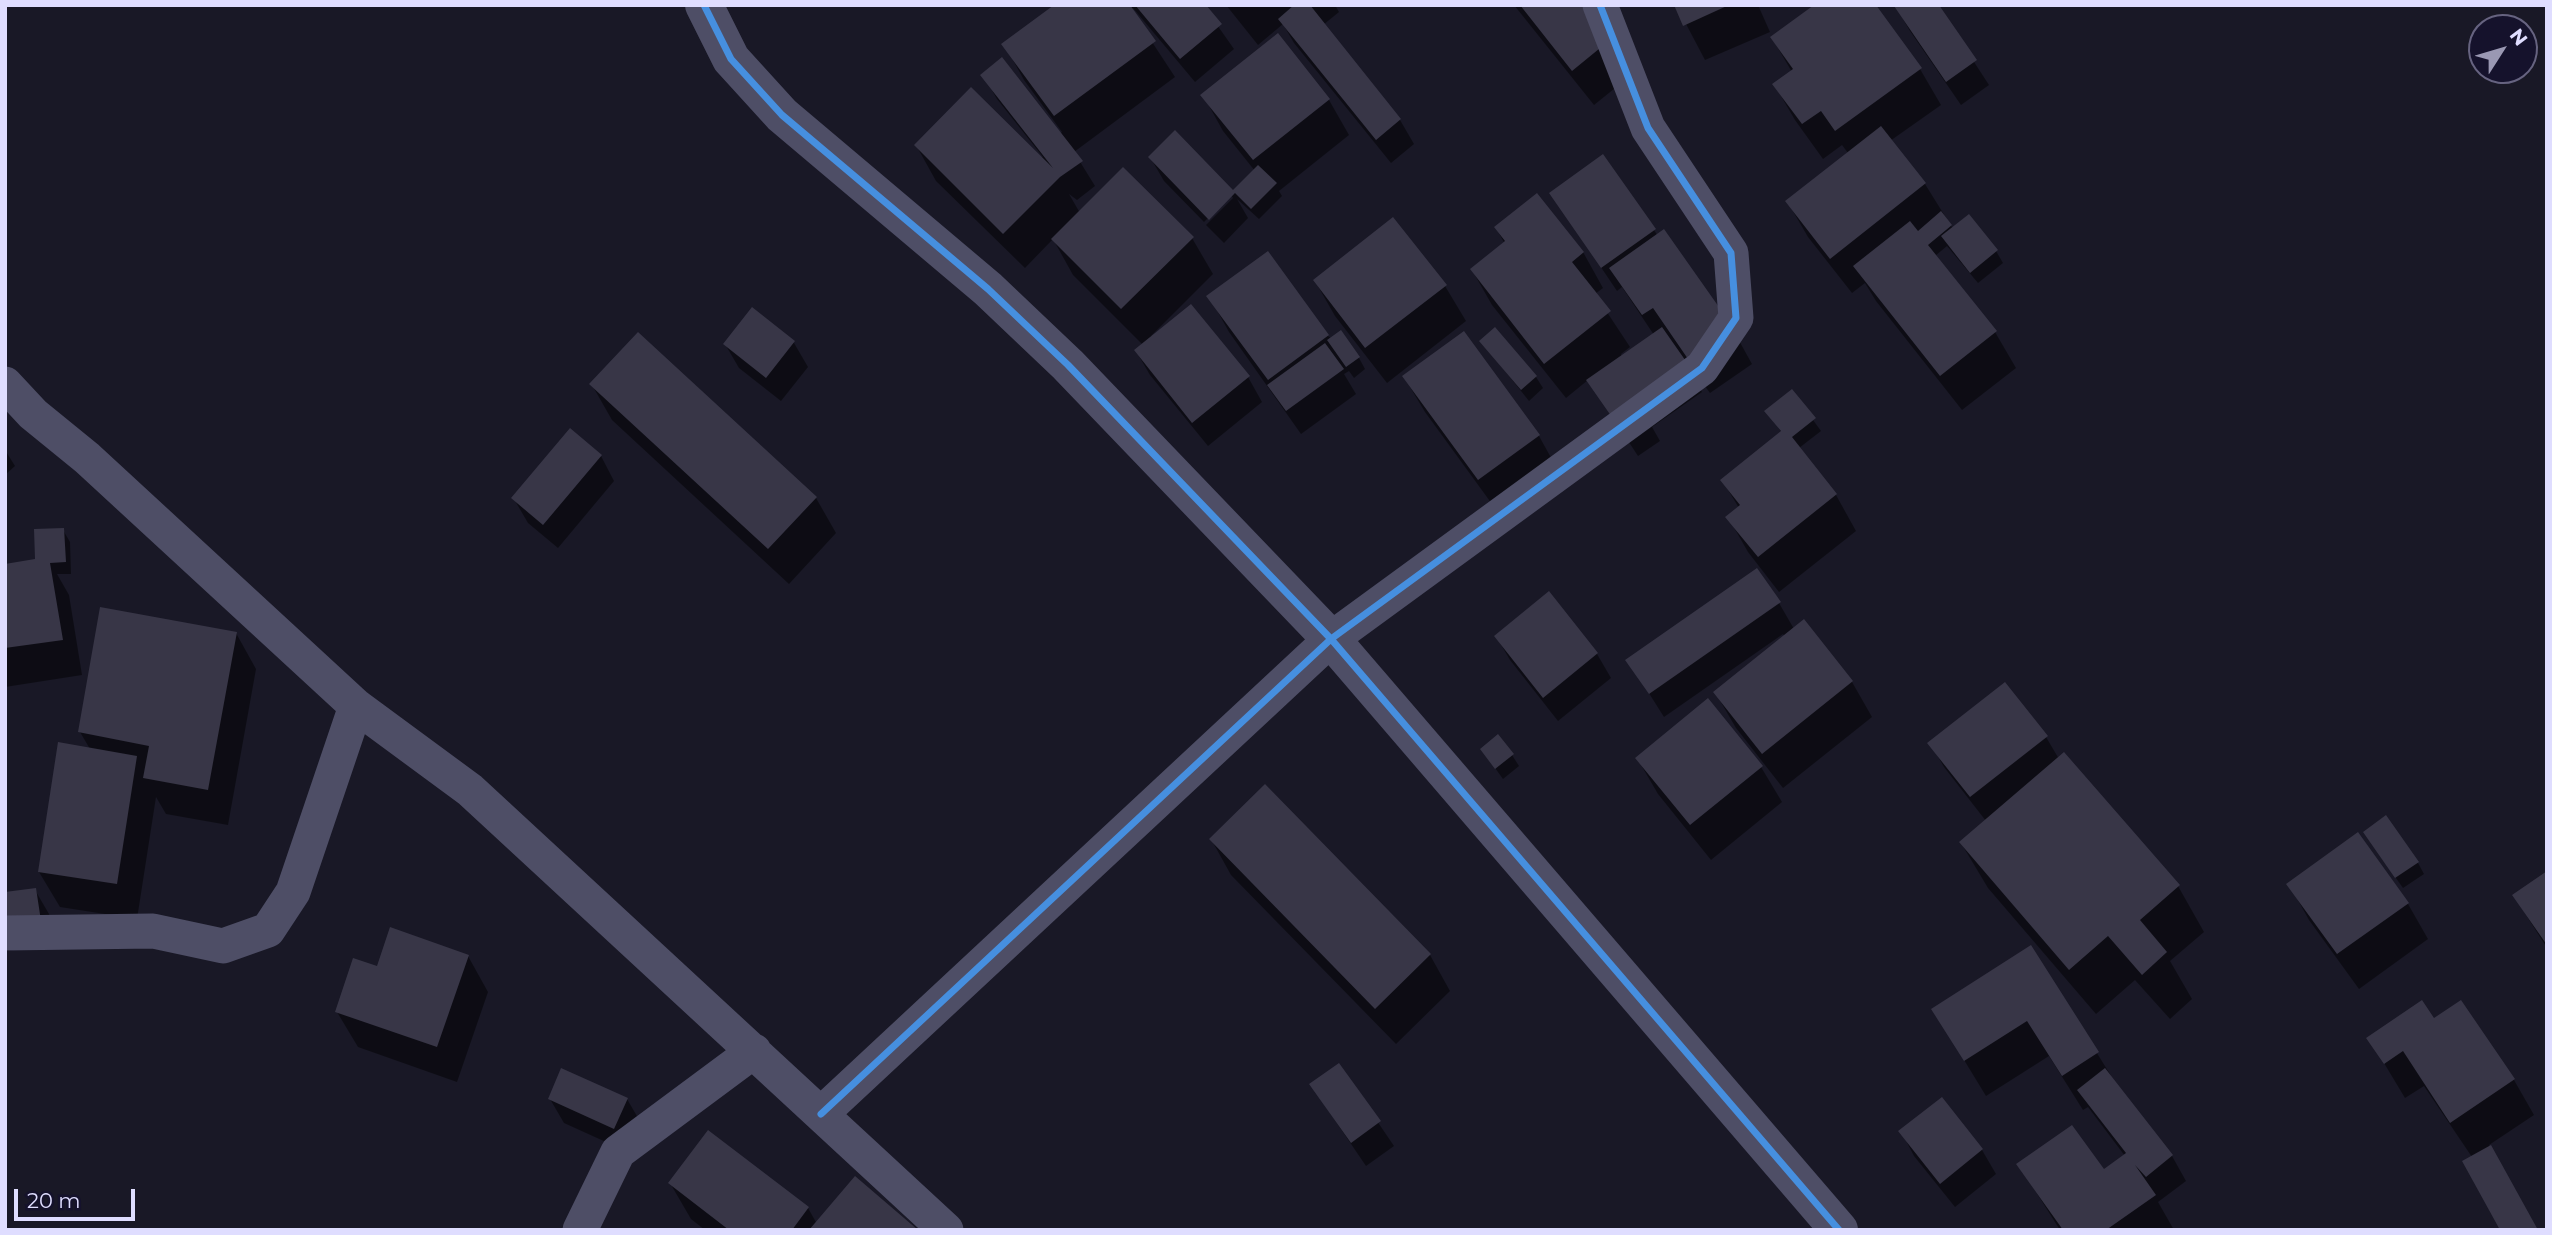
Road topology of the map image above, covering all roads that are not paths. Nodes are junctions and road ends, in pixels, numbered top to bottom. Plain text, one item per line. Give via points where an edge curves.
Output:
1 (704, 5) edge
2 (1600, 5) edge
3 (5, 384) edge
4 (1331, 639) junction
5 (356, 706) junction
6 (5, 933) edge
7 (754, 1051) junction
8 (821, 1114) junction
9 (580, 1230) edge
10 (946, 1230) edge
11 (1839, 1230) edge

1 - 4 street via 731,59 782,115 988,289 1068,365
2 - 4 street via 1648,128 1731,253 1736,318 1702,368
3 - 5 street
4 - 8 street
4 - 11 street
5 - 6 street via 293,892 268,930 223,946 153,931
5 - 7 street via 470,790
7 - 8 street
7 - 9 street via 618,1152
8 - 10 street

